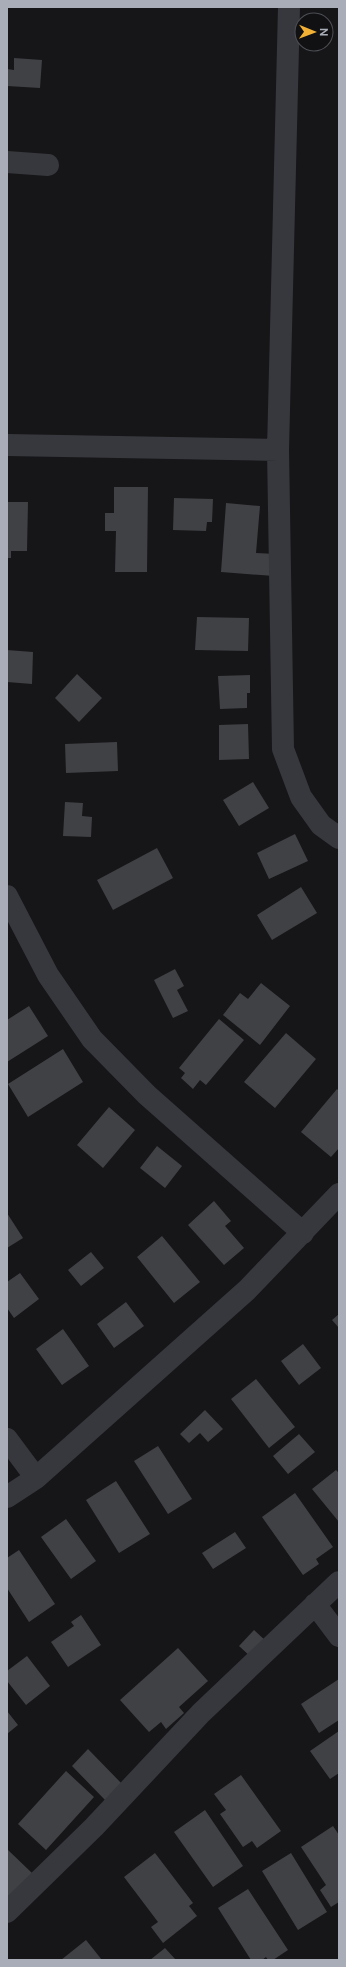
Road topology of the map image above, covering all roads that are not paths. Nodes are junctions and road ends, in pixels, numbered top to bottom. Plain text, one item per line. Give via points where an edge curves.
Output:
1 (289, 7) edge
2 (7, 162) edge
3 (48, 165) dead end
4 (7, 445) edge
5 (278, 450) junction
6 (339, 838) edge
7 (7, 896) edge
8 (339, 1194) edge
9 (303, 1232) junction
10 (7, 1439) edge
11 (36, 1478) junction
12 (7, 1497) edge
13 (339, 1582) edge
14 (315, 1604) junction
15 (339, 1636) edge
16 (7, 1912) edge

1 - 5 street
2 - 3 street
4 - 5 street
5 - 6 street via 283,749 301,797 321,825
7 - 9 street via 48,975 92,1039 147,1095
8 - 9 street
9 - 11 street via 247,1290
10 - 11 street
11 - 12 street
13 - 14 street
14 - 15 street
14 - 16 street via 201,1713 94,1827

